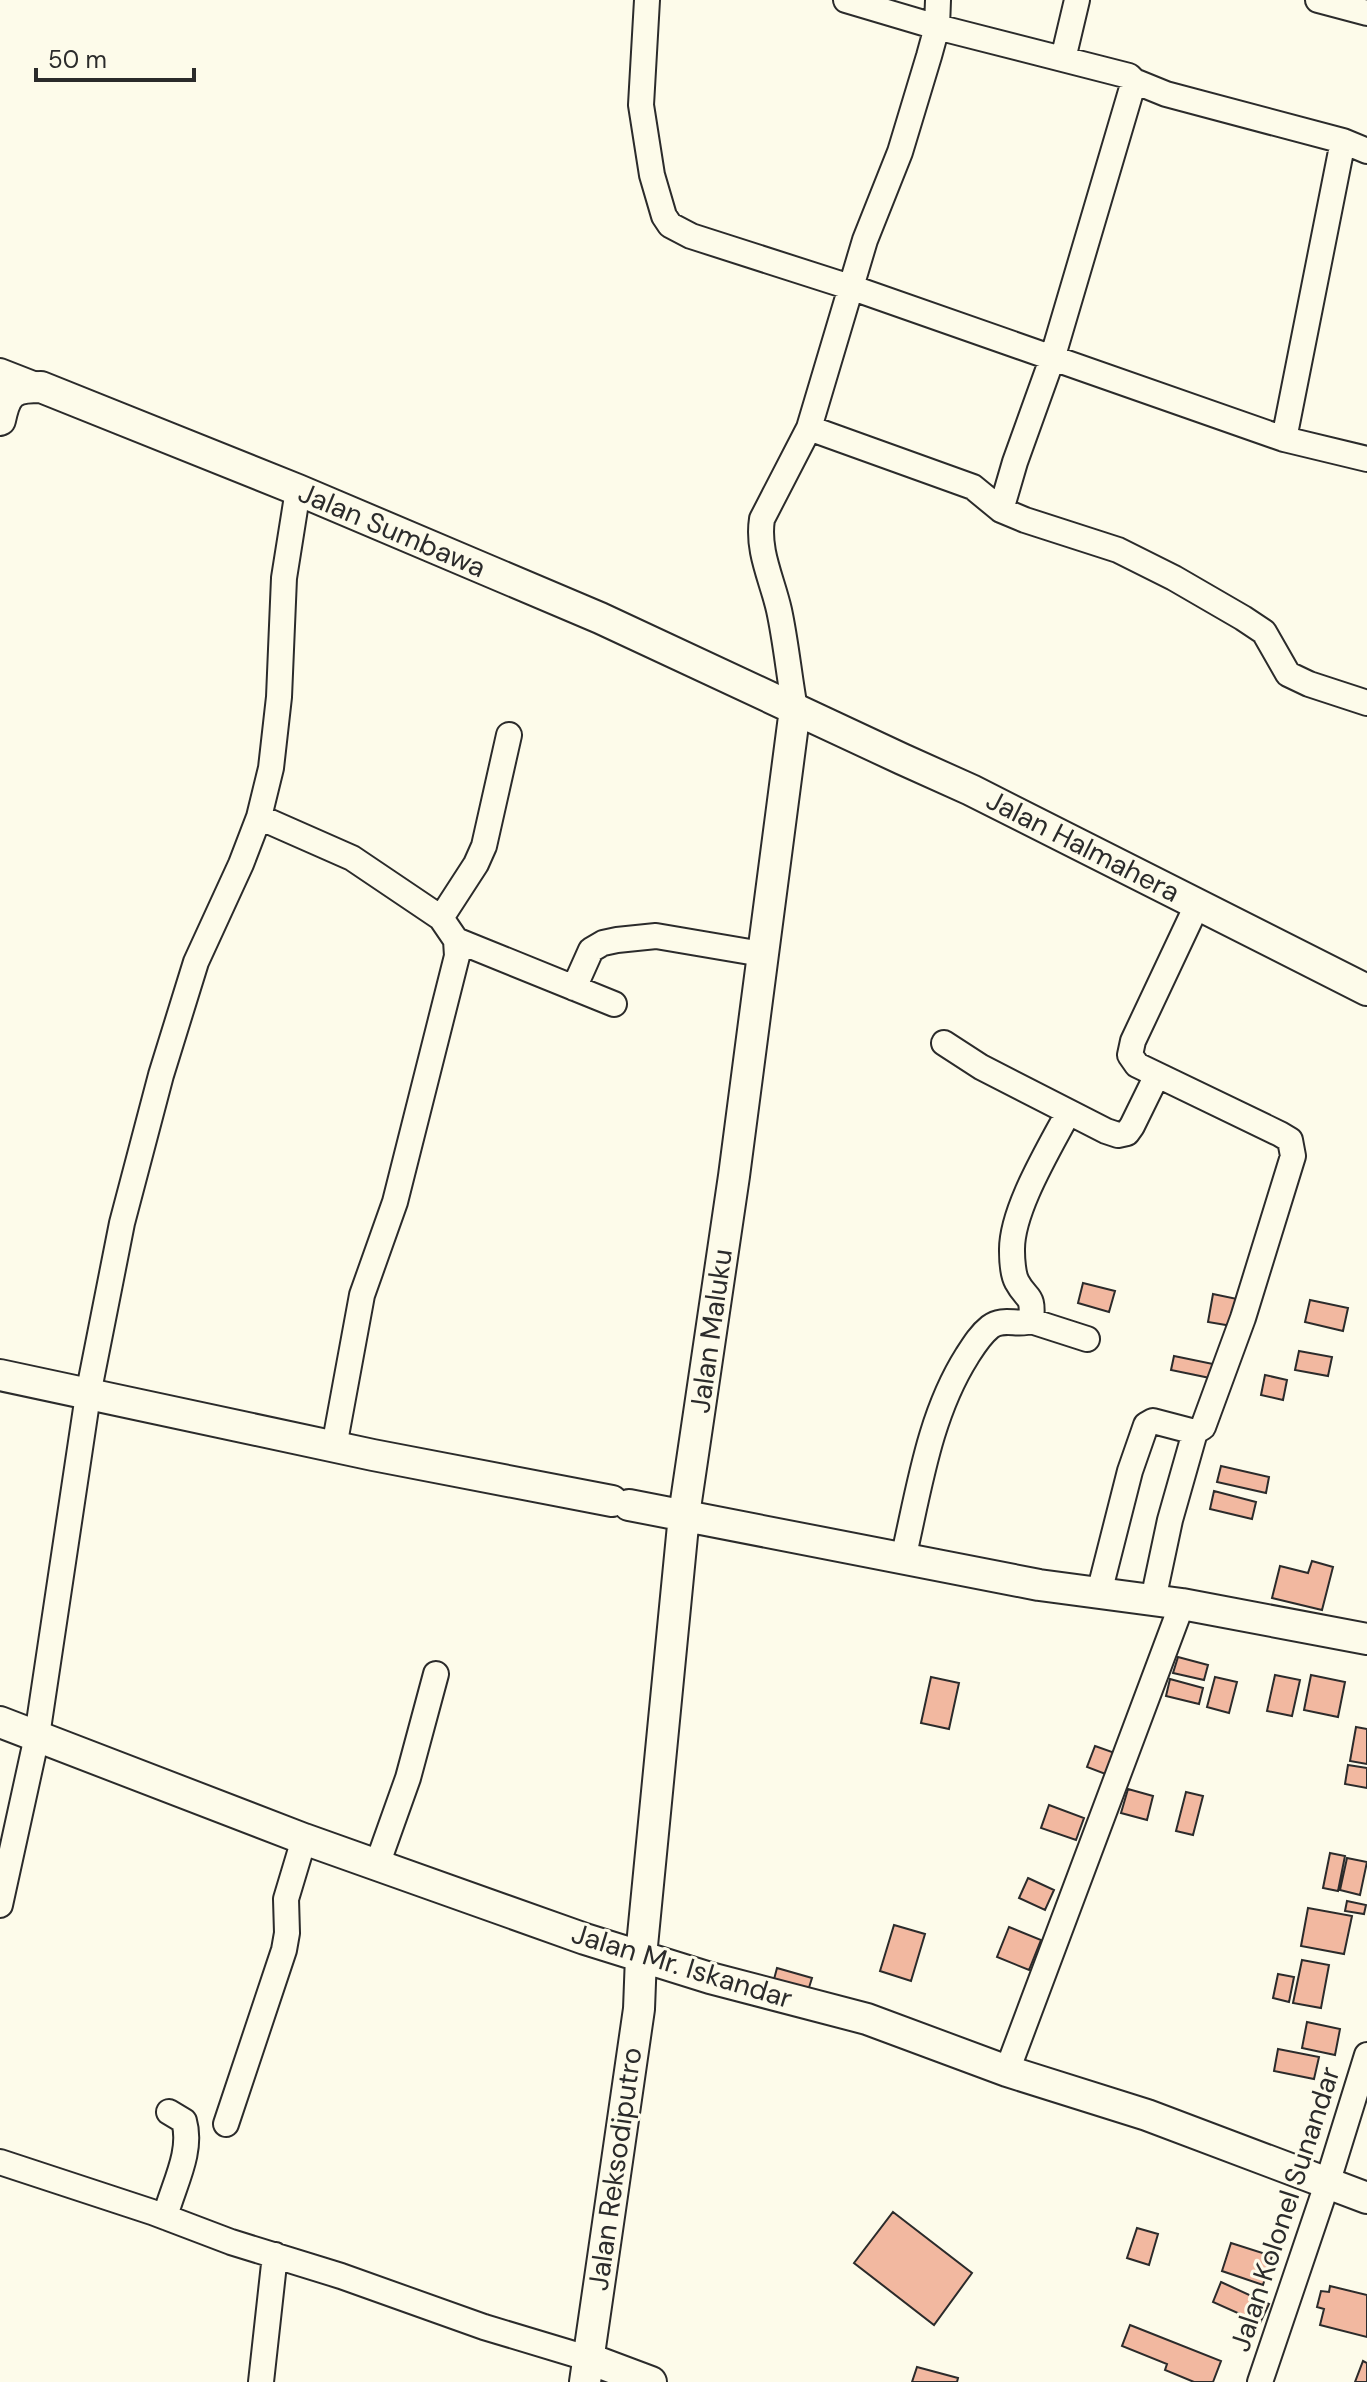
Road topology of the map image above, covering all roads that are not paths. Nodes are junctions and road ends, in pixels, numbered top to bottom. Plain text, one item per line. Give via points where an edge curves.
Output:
1 (647, 0) edge
2 (846, 0) edge
3 (938, 0) edge
4 (1077, 0) edge
5 (1318, 0) edge
6 (1367, 13) edge
7 (937, 27) junction
8 (1063, 59) junction
9 (1134, 81) junction
10 (1343, 141) junction
11 (1367, 151) edge
12 (853, 288) junction
13 (1052, 359) junction
14 (0, 371) edge
15 (41, 387) junction
16 (0, 420) edge
17 (809, 428) junction
18 (1284, 439) junction
19 (1367, 459) edge
20 (298, 490) junction
21 (1001, 510) junction
22 (1367, 703) edge
23 (795, 709) junction
24 (509, 735) dead end
25 (259, 817) junction
26 (1198, 903) junction
27 (441, 918) junction
28 (456, 940) junction
29 (762, 954) junction
30 (574, 988) junction
31 (1367, 990) edge
32 (614, 1004) dead end
33 (944, 1043) dead end
34 (1157, 1075) junction
35 (1068, 1113) junction
36 (1031, 1321) junction
37 (1087, 1339) dead end
38 (0, 1375) edge
39 (88, 1395) junction
40 (1195, 1432) junction
41 (334, 1447) junction
42 (684, 1515) junction
43 (903, 1559) junction
44 (1099, 1593) junction
45 (1168, 1602) junction
46 (1367, 1639) edge
47 (436, 1674) dead end
48 (0, 1722) edge
49 (37, 1736) junction
50 (304, 1839) junction
51 (377, 1865) junction
52 (0, 1905) edge
53 (641, 1956) junction
54 (1367, 2055) edge
55 (1007, 2071) junction
56 (169, 2112) dead end
57 (226, 2124) dead end
58 (0, 2162) edge
59 (1327, 2184) junction
60 (1367, 2198) edge
61 (165, 2217) junction
62 (275, 2255) junction
63 (586, 2370) edge
64 (261, 2382) edge
65 (651, 2382) edge
66 (1260, 2382) edge

1 - 12 street via 641,105 652,175 670,225
2 - 7 street
3 - 7 street
4 - 8 street
5 - 6 street
7 - 8 street
7 - 12 street
8 - 9 street
9 - 10 street
9 - 13 street
10 - 11 street
10 - 18 street
12 - 13 street
12 - 17 street
13 - 18 street
13 - 21 street
14 - 15 street
15 - 16 main road via 10,393
15 - 20 main road, Jalan Sumbawa
17 - 21 street via 973,487
17 - 23 street via 760,532
18 - 19 street
20 - 23 main road, Jalan Sumbawa via 600,618
20 - 25 street via 284,578 271,768
21 - 22 street via 1118,550 1174,578 1264,632 1288,674
23 - 26 main road, Jalan Halmahera
23 - 29 main road, Jalan Maluku
24 - 27 street via 484,846
25 - 27 street via 352,858
25 - 39 street via 196,962 161,1075 122,1223
26 - 31 main road, Jalan Halmahera
26 - 34 street via 1130,1048 1137,1065
27 - 28 street
28 - 30 street
28 - 41 street via 457,956 395,1202 362,1295
29 - 30 street via 656,936 617,940 591,950
29 - 42 main road, Jalan Maluku
30 - 32 street
33 - 35 street
34 - 35 street via 1127,1133 1106,1131
34 - 40 street via 1280,1134 1290,1140 1293,1156 1243,1318 1203,1427
35 - 36 street via 1030,1187 1012,1249 1016,1281 1032,1304
36 - 37 street
36 - 43 street via 991,1326 953,1378 932,1435
38 - 39 main road
39 - 41 main road
39 - 49 street
40 - 44 street via 1156,1421 1146,1425
40 - 45 street via 1170,1520
41 - 42 main road
42 - 43 main road
42 - 53 main road, Jalan Maluku
43 - 44 main road
44 - 45 main road
45 - 46 main road
45 - 55 street
47 - 51 street
48 - 49 main road, Jalan Mr. Iskandar
49 - 50 main road, Jalan Mr. Iskandar
49 - 52 street
50 - 51 main road, Jalan Mr. Iskandar
50 - 57 street via 286,1899 284,1950
51 - 53 main road, Jalan Mr. Iskandar
53 - 55 main road, Jalan Mr. Iskandar via 867,2019
53 - 63 main road, Jalan Reksodiputro via 639,2009
54 - 59 street, Jalan Kolonel Sunandar
55 - 59 main road, Jalan Mr. Iskandar via 1147,2115
56 - 61 street via 184,2121 187,2133
58 - 61 street
59 - 60 main road, Jalan Mr. Iskandar
59 - 66 street, Jalan Kolonel Sunandar
61 - 62 street
62 - 63 street via 484,2327
62 - 64 street
63 - 65 main road

